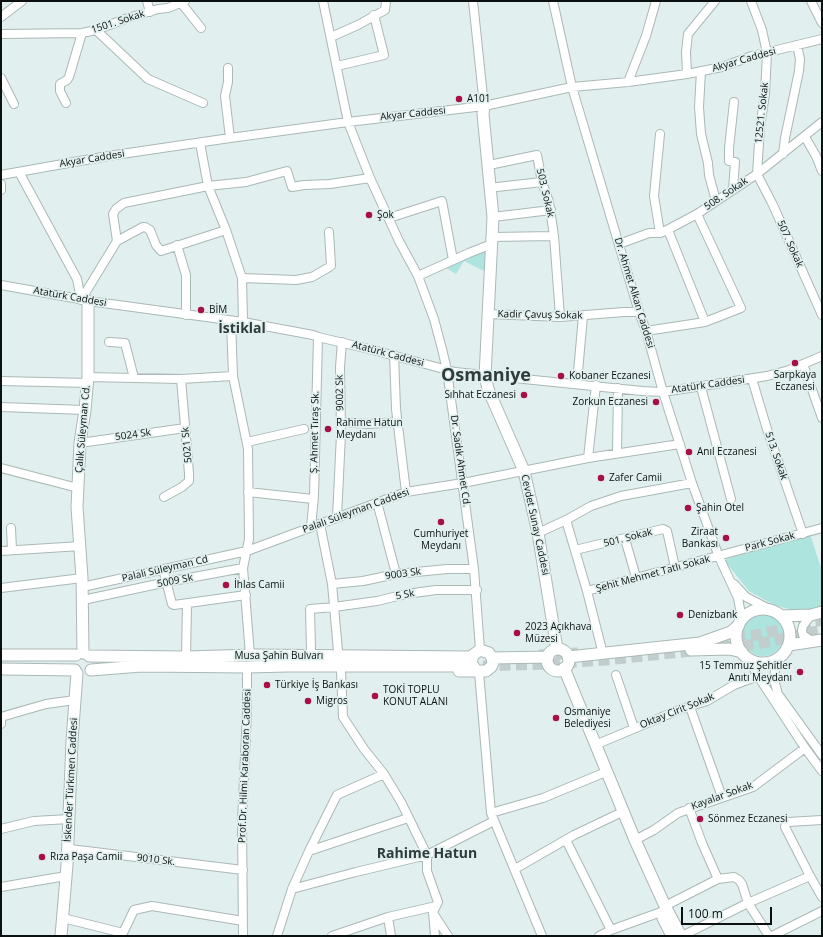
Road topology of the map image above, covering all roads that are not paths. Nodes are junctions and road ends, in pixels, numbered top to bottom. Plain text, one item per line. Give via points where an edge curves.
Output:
1 (22, 1) edge
2 (147, 1) edge
3 (323, 1) edge
4 (386, 1) edge
5 (473, 1) edge
6 (553, 1) edge
7 (656, 1) edge
8 (715, 1) edge
9 (751, 1) edge
10 (811, 1) edge
11 (184, 2) edge
12 (150, 12) junction
13 (374, 15) junction
14 (1, 16) edge
15 (822, 23) edge
16 (201, 28) dead end
17 (96, 30) junction
18 (82, 32) junction
19 (1, 34) edge
20 (331, 37) junction
21 (822, 39) edge
22 (796, 45) junction
23 (767, 53) junction
24 (337, 66) junction
25 (228, 68) dead end
26 (701, 71) junction
27 (687, 74) junction
28 (1, 78) edge
29 (628, 82) junction
30 (572, 87) junction
31 (734, 102) dead end
32 (66, 103) dead end
33 (203, 103) dead end
34 (14, 104) dead end
35 (484, 106) junction
36 (348, 122) junction
37 (822, 122) edge
38 (660, 134) dead end
39 (805, 137) junction
40 (230, 138) junction
41 (200, 143) junction
42 (783, 154) junction
43 (494, 164) junction
44 (822, 171) edge
45 (19, 172) junction
46 (1, 174) edge
47 (757, 174) junction
48 (370, 178) junction
49 (542, 182) junction
50 (1, 184) edge
51 (208, 186) junction
52 (497, 187) junction
53 (1, 190) edge
54 (733, 190) junction
55 (716, 201) junction
56 (551, 210) junction
57 (697, 214) junction
58 (493, 217) junction
59 (389, 218) junction
60 (226, 230) junction
61 (328, 232) dead end
62 (664, 232) junction
63 (554, 236) junction
64 (117, 241) junction
65 (492, 241) junction
66 (619, 244) junction
67 (177, 245) junction
68 (453, 260) junction
69 (418, 276) junction
70 (242, 278) junction
71 (1, 285) edge
72 (84, 300) junction
73 (639, 312) junction
74 (489, 314) junction
75 (186, 315) junction
76 (822, 315) edge
77 (583, 316) junction
78 (560, 317) junction
79 (230, 321) junction
80 (243, 322) junction
81 (705, 322) junction
82 (646, 331) junction
83 (318, 337) junction
84 (109, 342) dead end
85 (342, 342) junction
86 (394, 355) junction
87 (822, 356) edge
88 (803, 364) junction
89 (447, 370) junction
90 (233, 376) junction
91 (484, 376) junction
92 (134, 378) junction
93 (181, 379) junction
94 (752, 379) junction
95 (88, 380) junction
96 (1, 381) edge
97 (577, 384) junction
98 (596, 385) junction
99 (700, 387) junction
100 (618, 388) junction
101 (663, 392) junction
102 (819, 405) edge
103 (1, 407) edge
104 (85, 410) junction
105 (822, 418) edge
106 (341, 422) junction
107 (397, 422) junction
108 (185, 428) junction
109 (304, 429) dead end
110 (80, 442) junction
111 (247, 442) junction
112 (680, 444) junction
113 (618, 454) junction
114 (588, 458) junction
115 (1, 468) edge
116 (524, 471) junction
117 (463, 483) junction
118 (692, 483) junction
119 (78, 488) junction
120 (248, 492) junction
121 (406, 492) junction
122 (164, 497) dead end
123 (313, 499) junction
124 (732, 499) dead end
125 (377, 502) junction
126 (337, 517) junction
127 (566, 520) junction
128 (320, 524) junction
129 (311, 527) junction
130 (11, 528) dead end
131 (822, 528) edge
132 (538, 533) junction
133 (803, 534) junction
134 (625, 539) junction
135 (81, 546) junction
136 (12, 550) junction
137 (247, 550) junction
138 (575, 550) junction
139 (1, 552) edge
140 (719, 556) junction
141 (675, 567) junction
142 (244, 568) junction
143 (163, 569) junction
144 (474, 569) junction
145 (396, 574) junction
146 (636, 577) junction
147 (731, 581) junction
148 (166, 582) junction
149 (82, 583) junction
150 (332, 584) junction
151 (1, 588) edge
152 (477, 590) junction
153 (587, 591) junction
154 (246, 594) junction
155 (82, 600) junction
156 (187, 604) junction
157 (334, 607) junction
158 (771, 610) junction
159 (822, 612) edge
160 (810, 615) junction
161 (781, 616) junction
162 (740, 623) junction
163 (715, 637) junction
164 (817, 640) edge
165 (788, 645) junction
166 (557, 649) junction
167 (720, 649) junction
168 (311, 650) junction
169 (480, 650) junction
170 (338, 651) junction
171 (603, 654) junction
172 (1, 655) edge
173 (83, 655) junction
174 (253, 655) junction
175 (745, 655) junction
176 (782, 656) junction
177 (186, 657) junction
178 (548, 659) junction
179 (493, 660) junction
180 (565, 664) junction
181 (473, 666) junction
182 (253, 667) junction
183 (1, 669) edge
184 (341, 671) junction
185 (82, 672) junction
186 (616, 675) dead end
187 (758, 676) junction
188 (75, 700) junction
189 (690, 707) junction
190 (1, 724) edge
191 (634, 728) junction
192 (595, 745) junction
193 (804, 748) junction
194 (822, 755) edge
195 (822, 771) edge
196 (384, 774) junction
197 (601, 774) junction
198 (722, 797) junction
199 (690, 808) junction
200 (491, 813) junction
201 (618, 814) junction
202 (408, 818) junction
203 (69, 819) junction
204 (822, 820) edge
205 (494, 821) junction
206 (1, 829) edge
207 (566, 840) junction
208 (633, 842) junction
209 (70, 850) junction
210 (309, 851) junction
211 (427, 855) junction
212 (515, 869) junction
213 (243, 870) junction
214 (66, 876) junction
215 (810, 876) junction
216 (718, 879) junction
217 (1, 887) edge
218 (292, 889) junction
219 (822, 897) edge
220 (748, 903) junction
221 (434, 909) junction
222 (663, 909) junction
223 (822, 912) edge
224 (388, 917) junction
225 (67, 919) junction
226 (243, 921) junction
227 (611, 930) junction
228 (356, 932) edge
229 (61, 936) edge
230 (65, 936) edge
231 (243, 936) edge
232 (277, 936) edge
233 (332, 936) edge
234 (391, 936) edge
235 (435, 936) edge
236 (448, 936) edge
237 (542, 936) edge
238 (599, 936) edge
239 (672, 936) edge
240 (681, 936) edge
241 (769, 936) edge
242 (772, 936) edge

1 - 14 street
2 - 12 street
3 - 20 street, Dr. Sadık Ahmet Cd.
4 - 13 street via 385,10
5 - 35 street
6 - 30 street, Dr. Ahmet Alkan Caddesi
7 - 29 street
8 - 27 street via 688,34
9 - 23 street, 12521. Sokak
10 - 15 street
11 - 12 street, 1501. Sokak
11 - 16 street
12 - 17 street, 1501. Sokak
13 - 20 street
13 - 24 street via 384,55
17 - 18 street, 1501. Sokak
17 - 33 street via 148,79
18 - 19 street, 1501. Sokak
18 - 32 street via 69,77 59,87
20 - 24 street, Dr. Sadık Ahmet Cd.
21 - 22 street, Akyar Caddesi
22 - 23 street, Akyar Caddesi
22 - 42 street via 800,58 799,71
23 - 26 street, Akyar Caddesi
23 - 47 street, 12521. Sokak
24 - 36 street, Dr. Sadık Ahmet Cd.
25 - 40 street via 225,96
26 - 27 street, Akyar Caddesi
26 - 55 street via 701,134
27 - 29 street, Akyar Caddesi
28 - 34 street
29 - 30 street, Akyar Caddesi
30 - 35 street, Akyar Caddesi
30 - 66 street, Dr. Ahmet Alkan Caddesi
31 - 54 street via 729,148 729,161 735,162
35 - 36 street, Akyar Caddesi
35 - 43 main road via 488,112
35 - 58 main road
36 - 40 street, Akyar Caddesi
36 - 48 street, Dr. Sadık Ahmet Cd.
37 - 39 street, 508. Sokak
38 - 62 street via 654,196
39 - 42 street, 508. Sokak
39 - 44 street
40 - 41 street, Akyar Caddesi
41 - 45 street, Akyar Caddesi
41 - 51 street
42 - 47 street, 508. Sokak
43 - 49 street, 503. Sokak via 537,155
43 - 52 main road
45 - 46 street, Akyar Caddesi
45 - 72 street via 77,279
47 - 54 street, 508. Sokak
47 - 76 street, 507. Sokak
48 - 51 street via 292,188 287,172 246,182
48 - 59 street, Dr. Sadık Ahmet Cd.
49 - 52 street
49 - 56 street, 503. Sokak
50 - 53 street
51 - 60 street
51 - 64 street via 124,203 113,214
52 - 58 main road via 499,209
54 - 55 street, 508. Sokak
55 - 57 street, 508. Sokak
56 - 58 street
56 - 63 street, 503. Sokak
57 - 62 street, 508. Sokak
57 - 81 street via 741,308
58 - 65 main road, Cevdet Sunay Caddesi
59 - 68 street via 442,200
59 - 69 street, Dr. Sadık Ahmet Cd.
60 - 67 street
60 - 70 street
61 - 70 street via 331,266 312,277 296,280
62 - 66 street, 508. Sokak via 649,233
62 - 81 street
63 - 65 street
63 - 78 street, 503. Sokak
64 - 67 street via 146,227 161,251
64 - 72 street
65 - 68 street
65 - 74 main road, Cevdet Sunay Caddesi
66 - 73 street, Dr. Ahmet Alkan Caddesi
67 - 75 street via 186,275
68 - 69 street
69 - 89 street, Dr. Sadık Ahmet Cd. via 434,319
70 - 80 street
71 - 72 street, Atatürk Caddesi
72 - 75 street, Atatürk Caddesi
72 - 95 main road, Çalık Süleyman Cd.
73 - 77 street, Kadir Çavuş Sokak
73 - 82 street, Dr. Ahmet Alkan Caddesi
74 - 78 street, Kadir Çavuş Sokak
74 - 91 main road, Cevdet Sunay Caddesi
75 - 79 street, Atatürk Caddesi
77 - 78 street, Kadir Çavuş Sokak
77 - 97 street
79 - 80 street, Atatürk Caddesi
79 - 90 street
80 - 83 street, Atatürk Caddesi
81 - 82 street
82 - 101 street, Dr. Ahmet Alkan Caddesi
83 - 85 street, Atatürk Caddesi
83 - 123 street, Ş. Ahmet Tıraş Sk.
84 - 92 street via 124,343
85 - 86 street, Atatürk Caddesi
85 - 106 street, 9002 Sk
86 - 89 street, Atatürk Caddesi
86 - 107 street
87 - 88 street, Atatürk Caddesi
88 - 94 street, Atatürk Caddesi
88 - 102 street
89 - 91 street, Atatürk Caddesi
89 - 117 street, Dr. Sadık Ahmet Cd.
90 - 93 street
90 - 111 street
91 - 97 street, Atatürk Caddesi
91 - 116 main road, Cevdet Sunay Caddesi
92 - 93 street
92 - 95 street
93 - 108 street, 5021 Sk
94 - 99 street, Atatürk Caddesi
94 - 133 street, 513. Sokak
95 - 96 street
95 - 104 main road, Çalık Süleyman Cd.
97 - 98 street, Atatürk Caddesi
98 - 100 street, Atatürk Caddesi
98 - 114 street
99 - 101 street, Atatürk Caddesi
99 - 124 street
100 - 101 street, Atatürk Caddesi
100 - 113 street
101 - 112 street, Dr. Ahmet Alkan Caddesi
102 - 105 street
103 - 104 street
104 - 110 main road, Çalık Süleyman Cd.
106 - 107 street
106 - 126 street, 9002 Sk
107 - 121 street
108 - 110 street, 5024 Sk
108 - 122 street, 5021 Sk via 189,481
109 - 111 street
110 - 119 main road, Çalık Süleyman Cd.
111 - 120 street
112 - 113 street, Palalı Süleyman Caddesi
112 - 118 street, Dr. Ahmet Alkan Caddesi
113 - 114 street, Palalı Süleyman Caddesi
114 - 116 street, Palalı Süleyman Caddesi
115 - 119 street
116 - 117 street, Palalı Süleyman Caddesi
116 - 132 main road, Cevdet Sunay Caddesi
117 - 121 street, Palalı Süleyman Caddesi
117 - 144 street, Dr. Sadık Ahmet Cd.
118 - 127 street via 621,496 591,506
118 - 140 street, Dr. Ahmet Alkan Caddesi
119 - 135 main road, Çalık Süleyman Cd.
120 - 123 street
120 - 137 street
121 - 125 street, Palalı Süleyman Caddesi
123 - 129 street, Ş. Ahmet Tıraş Sk.
125 - 126 street, Palalı Süleyman Caddesi
125 - 145 street
126 - 128 street, Palalı Süleyman Caddesi
127 - 132 street
127 - 138 street
128 - 129 street, Palalı Süleyman Caddesi
128 - 150 street
129 - 137 street, Palalı Süleyman Caddesi
130 - 136 street
131 - 133 street, Park Sokak
132 - 166 main road, Cevdet Sunay Caddesi
133 - 140 street, Park Sokak
134 - 138 street, 501. Sokak
134 - 141 street, 501. Sokak via 661,529 667,531
134 - 146 street
135 - 136 street
135 - 149 main road, Çalık Süleyman Cd.
136 - 139 street
137 - 142 street
137 - 143 street, Palali Süleyman Cd
138 - 153 street
140 - 141 street, Şehit Mehmet Tatlı Sokak
140 - 147 street, Dr. Ahmet Alkan Caddesi
141 - 146 street, Şehit Mehmet Tatlı Sokak
142 - 148 street, 5009 Sk
142 - 154 street
143 - 148 street
143 - 149 street, Palali Süleyman Cd
144 - 145 street, 9003 Sk
144 - 152 street, Dr. Sadık Ahmet Cd.
145 - 150 street, 9003 Sk
146 - 153 street, Şehit Mehmet Tatlı Sokak
147 - 158 street via 746,597
147 - 162 street via 740,606
148 - 155 street, 5009 Sk
148 - 156 street via 172,604
149 - 151 street, Palali Süleyman Cd
149 - 155 main road, Çalık Süleyman Cd.
150 - 157 street
152 - 157 street, 5 Sk via 436,590
152 - 169 street, Dr. Sadık Ahmet Cd.
153 - 171 street
154 - 156 street
154 - 174 street
155 - 173 main road, Çalık Süleyman Cd.
156 - 177 street
157 - 168 street, 5 Sk via 310,608
157 - 170 street
158 - 161 main road
158 - 162 main road via 754,611
159 - 160 main road
160 - 161 main road
160 - 164 street via 802,630 806,638
161 - 165 main road via 790,630
162 - 163 main road via 731,632
162 - 175 main road via 737,640
163 - 167 street via 720,642
163 - 171 main road via 700,643
164 - 165 main road
165 - 176 main road
166 - 178 main road via 551,652
166 - 180 main road via 564,651
167 - 175 main road
167 - 180 main road
168 - 170 main road
168 - 174 main road
169 - 170 main road
169 - 179 main road via 487,652
169 - 181 main road via 474,653 471,659
171 - 180 main road
172 - 173 main road, Musa Şahin Bulvarı
173 - 177 main road, Musa Şahin Bulvarı
173 - 185 main road via 93,663
173 - 185 main road via 74,658 72,664
174 - 177 main road, Musa Şahin Bulvarı
174 - 181 main road, Musa Şahin Bulvarı
175 - 176 main road via 755,661 766,662
175 - 187 street
176 - 194 street via 775,670 774,680 778,694
178 - 179 main road
178 - 180 main road via 551,668 556,670
179 - 181 main road via 486,671
180 - 192 main road
180 - 197 main road via 578,722
181 - 182 main road, Musa Şahin Bulvarı
181 - 184 main road
181 - 200 street
182 - 184 main road via 286,671
182 - 185 main road, Musa Şahin Bulvarı via 141,666
182 - 213 street, Prof.Dr. Hilmi Karaboran Caddesi via 247,712 242,822
183 - 185 main road, Musa Şahin Bulvarı
184 - 196 street via 343,717
185 - 188 main road, İskender Türkmen Caddesi
185 - 209 main road
186 - 191 street
187 - 189 street, Oktay Cirit Sokak
187 - 193 street
188 - 190 street via 46,704 1,717
188 - 203 main road, İskender Türkmen Caddesi
189 - 191 street, Oktay Cirit Sokak
189 - 198 street
191 - 192 street, Oktay Cirit Sokak
192 - 208 main road
193 - 195 street
193 - 198 street, Kayalar Sokak via 753,786
196 - 202 street
196 - 210 street via 336,795
197 - 200 street via 543,798
197 - 201 main road
198 - 199 street, Kayalar Sokak
199 - 208 street, Kayalar Sokak
199 - 216 street
200 - 205 street
201 - 207 street
201 - 208 main road
202 - 210 street
202 - 211 street
203 - 206 street via 34,821
203 - 214 main road, İskender Türkmen Caddesi
204 - 215 street via 788,822 785,825
205 - 211 street
205 - 212 street
207 - 212 street
207 - 227 street
208 - 222 main road
209 - 213 street, 9010 Sk.
209 - 225 main road
210 - 218 street
211 - 218 street
211 - 221 street via 427,871 438,902
212 - 237 street
213 - 226 street, Prof.Dr. Hilmi Karaboran Caddesi
214 - 217 street
214 - 229 main road, İskender Türkmen Caddesi
215 - 219 street
215 - 220 street
216 - 220 street via 734,877 739,880
216 - 222 street
218 - 232 street
220 - 240 street
220 - 241 street
221 - 224 street
221 - 235 street
221 - 236 street
222 - 227 street
222 - 239 main road
222 - 240 main road
223 - 242 street
224 - 228 street
224 - 234 street
225 - 226 street via 123,934 134,910 152,906
225 - 230 main road
226 - 231 street, Prof.Dr. Hilmi Karaboran Caddesi
227 - 238 street
228 - 233 street

